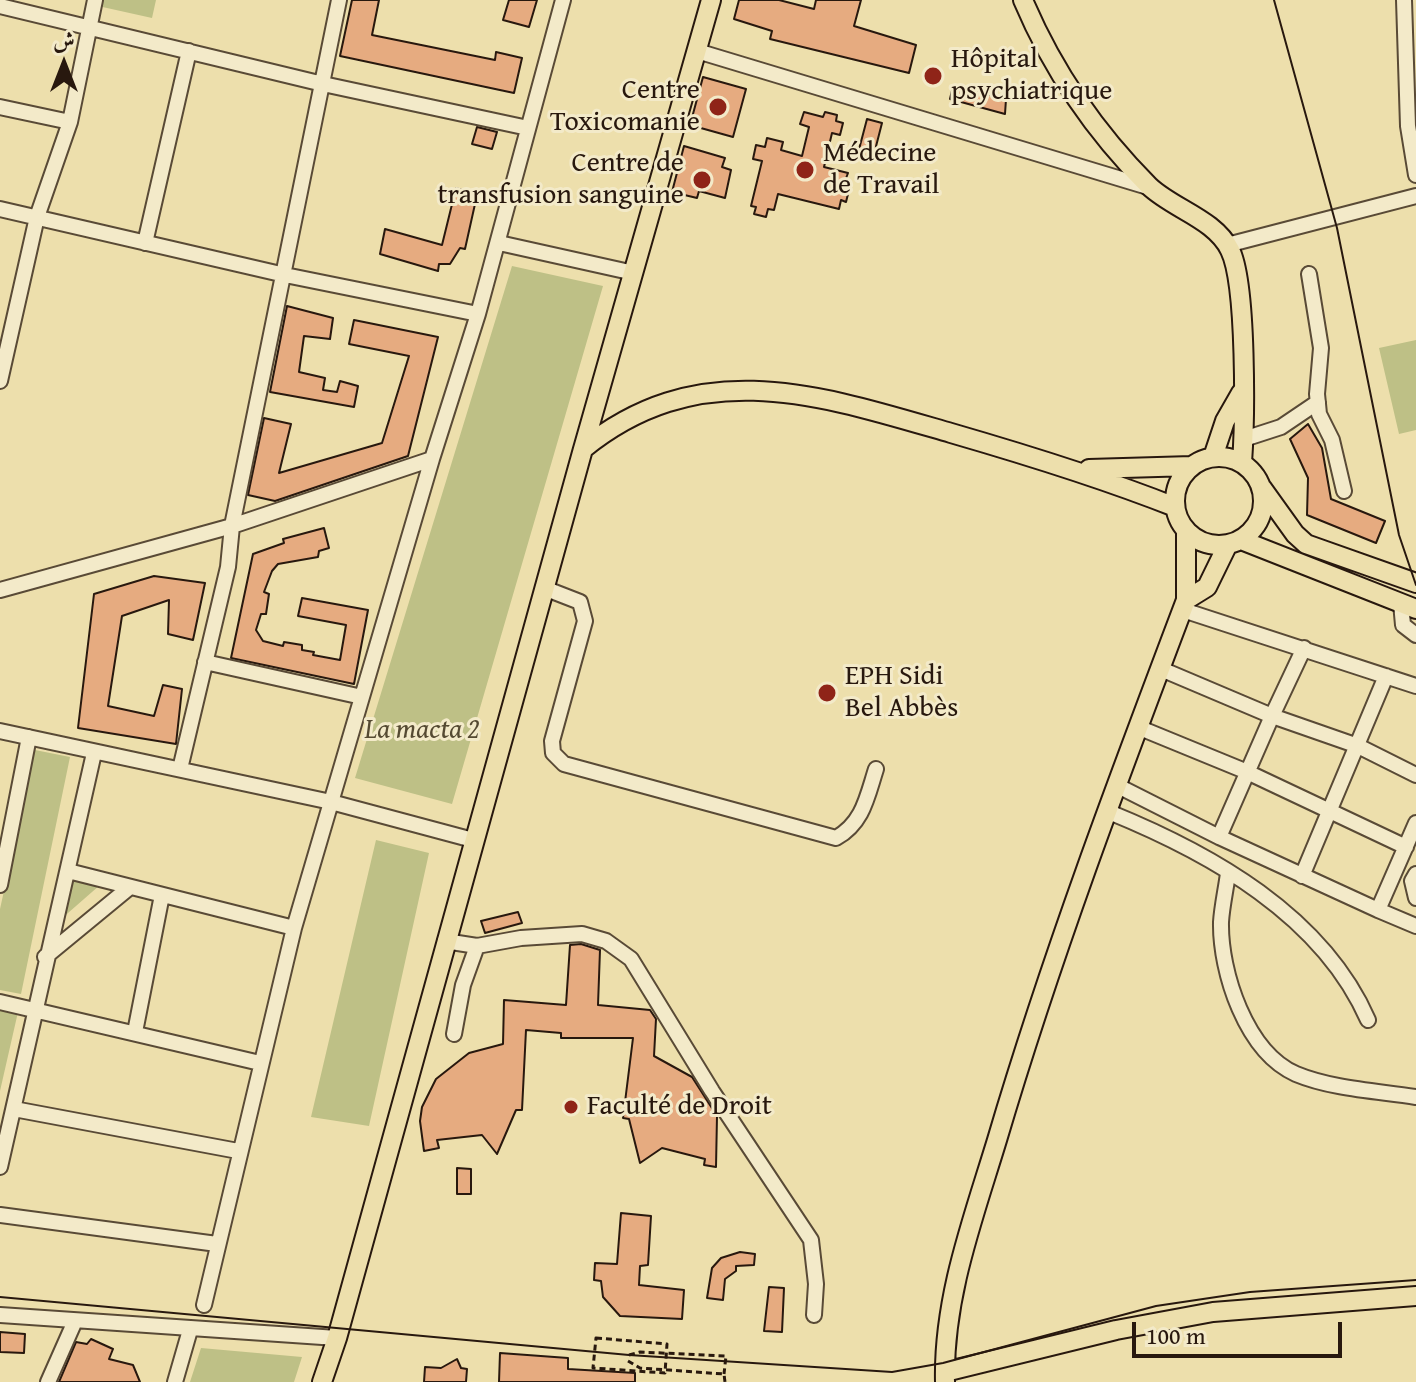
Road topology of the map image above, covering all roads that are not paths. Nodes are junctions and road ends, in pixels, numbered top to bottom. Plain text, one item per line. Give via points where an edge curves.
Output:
1 (95, 0) edge
2 (339, 0) edge
3 (563, 0) edge
4 (711, 0) edge
5 (1023, 0) edge
6 (1408, 5) edge
7 (0, 6) edge
8 (89, 26) junction
9 (189, 51) junction
10 (697, 51) junction
11 (323, 84) junction
12 (0, 107) edge
13 (70, 122) junction
14 (528, 128) junction
15 (1416, 175) edge
16 (1152, 188) junction
17 (1416, 196) edge
18 (0, 209) edge
19 (37, 217) junction
20 (145, 243) junction
21 (499, 243) junction
22 (1227, 245) junction
23 (634, 273) junction
24 (1309, 274) dead end
25 (285, 275) junction
26 (7, 312) edge
27 (478, 314) junction
28 (0, 381) edge
29 (1241, 393) junction
30 (1318, 402) junction
31 (1244, 439) junction
32 (583, 449) junction
33 (1213, 457) junction
34 (432, 459) junction
35 (1242, 463) junction
36 (1192, 466) junction
37 (1074, 468) junction
38 (1262, 488) junction
39 (1344, 491) dead end
40 (1175, 507) junction
41 (232, 526) junction
42 (1186, 530) junction
43 (1234, 542) junction
44 (1416, 583) edge
45 (544, 588) junction
46 (0, 590) edge
47 (1184, 605) junction
48 (1409, 606) edge
49 (1416, 635) edge
50 (1304, 648) junction
51 (205, 662) junction
52 (1161, 669) junction
53 (1386, 676) junction
54 (1416, 686) edge
55 (362, 697) junction
56 (1272, 716) junction
57 (1140, 728) junction
58 (0, 731) edge
59 (29, 737) junction
60 (1358, 746) junction
61 (94, 753) junction
62 (180, 769) junction
63 (876, 769) dead end
64 (1245, 771) junction
65 (1416, 775) edge
66 (1118, 786) junction
67 (331, 802) junction
68 (1330, 810) junction
69 (1109, 812) junction
70 (1416, 823) edge
71 (1219, 837) junction
72 (473, 840) junction
73 (1406, 847) junction
74 (68, 871) junction
75 (1228, 873) junction
76 (1416, 874) edge
77 (1302, 876) junction
78 (0, 885) edge
79 (130, 887) junction
80 (162, 895) junction
81 (1416, 898) edge
82 (1378, 910) junction
83 (1416, 926) edge
84 (294, 928) junction
85 (445, 941) junction
86 (477, 946) junction
87 (45, 957) junction
88 (0, 1002) edge
89 (33, 1011) junction
90 (1368, 1020) dead end
91 (135, 1032) junction
92 (454, 1034) dead end
93 (260, 1063) junction
94 (1416, 1097) edge
95 (14, 1109) junction
96 (238, 1151) junction
97 (0, 1167) edge
98 (0, 1215) edge
99 (217, 1244) junction
100 (1416, 1296) edge
101 (204, 1305) dead end
102 (0, 1315) edge
103 (814, 1315) dead end
104 (75, 1321) junction
105 (190, 1330) junction
106 (337, 1338) junction
107 (945, 1377) edge
108 (48, 1382) edge
109 (175, 1382) edge
110 (322, 1382) edge

1 - 8 street
2 - 11 street
3 - 14 street
4 - 10 main road
5 - 16 main road via 1074,98
6 - 15 street via 1408,126
7 - 8 street
8 - 9 street
8 - 13 street
9 - 11 street
9 - 20 street
10 - 16 street
10 - 23 main road
11 - 14 street
11 - 25 street
12 - 13 street
13 - 19 street
14 - 21 street
16 - 22 main road
17 - 22 street
18 - 19 street
19 - 20 street
19 - 26 street
20 - 25 street
21 - 23 street
21 - 27 street
22 - 29 main road via 1237,273
23 - 32 main road
24 - 30 street via 1321,348
25 - 27 street
25 - 41 street
26 - 28 street
27 - 34 street
29 - 31 main road
29 - 33 main road
30 - 31 street via 1281,427
30 - 39 street
31 - 35 main road
32 - 37 main road via 614,423 657,405 705,393 754,389 827,399
32 - 45 main road
33 - 35 main road
33 - 36 main road
34 - 41 street
34 - 55 street
35 - 38 main road
36 - 37 main road
36 - 40 main road via 1178,485
37 - 40 main road
38 - 43 main road via 1261,517
38 - 44 main road via 1306,544
40 - 42 main road
41 - 46 street
41 - 51 street via 228,567
42 - 43 main road via 1205,543
42 - 47 main road
43 - 47 main road via 1207,587
43 - 48 main road
45 - 63 street via 580,602 585,621 552,741 553,753 564,764 836,838 862,814
45 - 72 main road
47 - 50 street
47 - 52 main road
48 - 49 street via 1403,625
50 - 53 street
50 - 56 street
51 - 55 street
51 - 62 street
52 - 56 street
52 - 57 main road
53 - 54 street
53 - 60 street
55 - 67 street
56 - 60 street
56 - 64 street
57 - 64 street
57 - 66 main road
58 - 59 street
59 - 61 street
59 - 78 street
60 - 65 street
60 - 68 street
61 - 62 street
61 - 74 street
62 - 67 street
64 - 68 street
64 - 71 street
66 - 69 main road
66 - 71 street
67 - 72 street
67 - 84 street
68 - 73 street
68 - 77 street
69 - 75 street via 1170,837
69 - 107 main road via 1032,1027 957,1274 946,1330
70 - 73 street
71 - 77 street
72 - 85 main road
73 - 82 street
74 - 79 street
74 - 87 street
75 - 90 street via 1321,943 1352,985
75 - 94 street via 1221,922 1231,978 1243,1021 1270,1055 1295,1073
76 - 81 street
77 - 82 street
79 - 80 street
79 - 87 street
80 - 84 street
80 - 91 street
82 - 83 street
84 - 93 street
85 - 86 street
85 - 106 main road
86 - 92 street
86 - 103 street via 582,934 606,941 631,959 811,1240
87 - 89 street
88 - 89 street
89 - 91 street
89 - 95 street
91 - 93 street
93 - 96 street
95 - 96 street
95 - 97 street
96 - 99 street
98 - 99 street
99 - 101 street
100 - 107 main road via 1213,1312 1116,1330
102 - 104 street
104 - 105 street
104 - 108 street
105 - 106 street
105 - 109 street
106 - 110 main road

